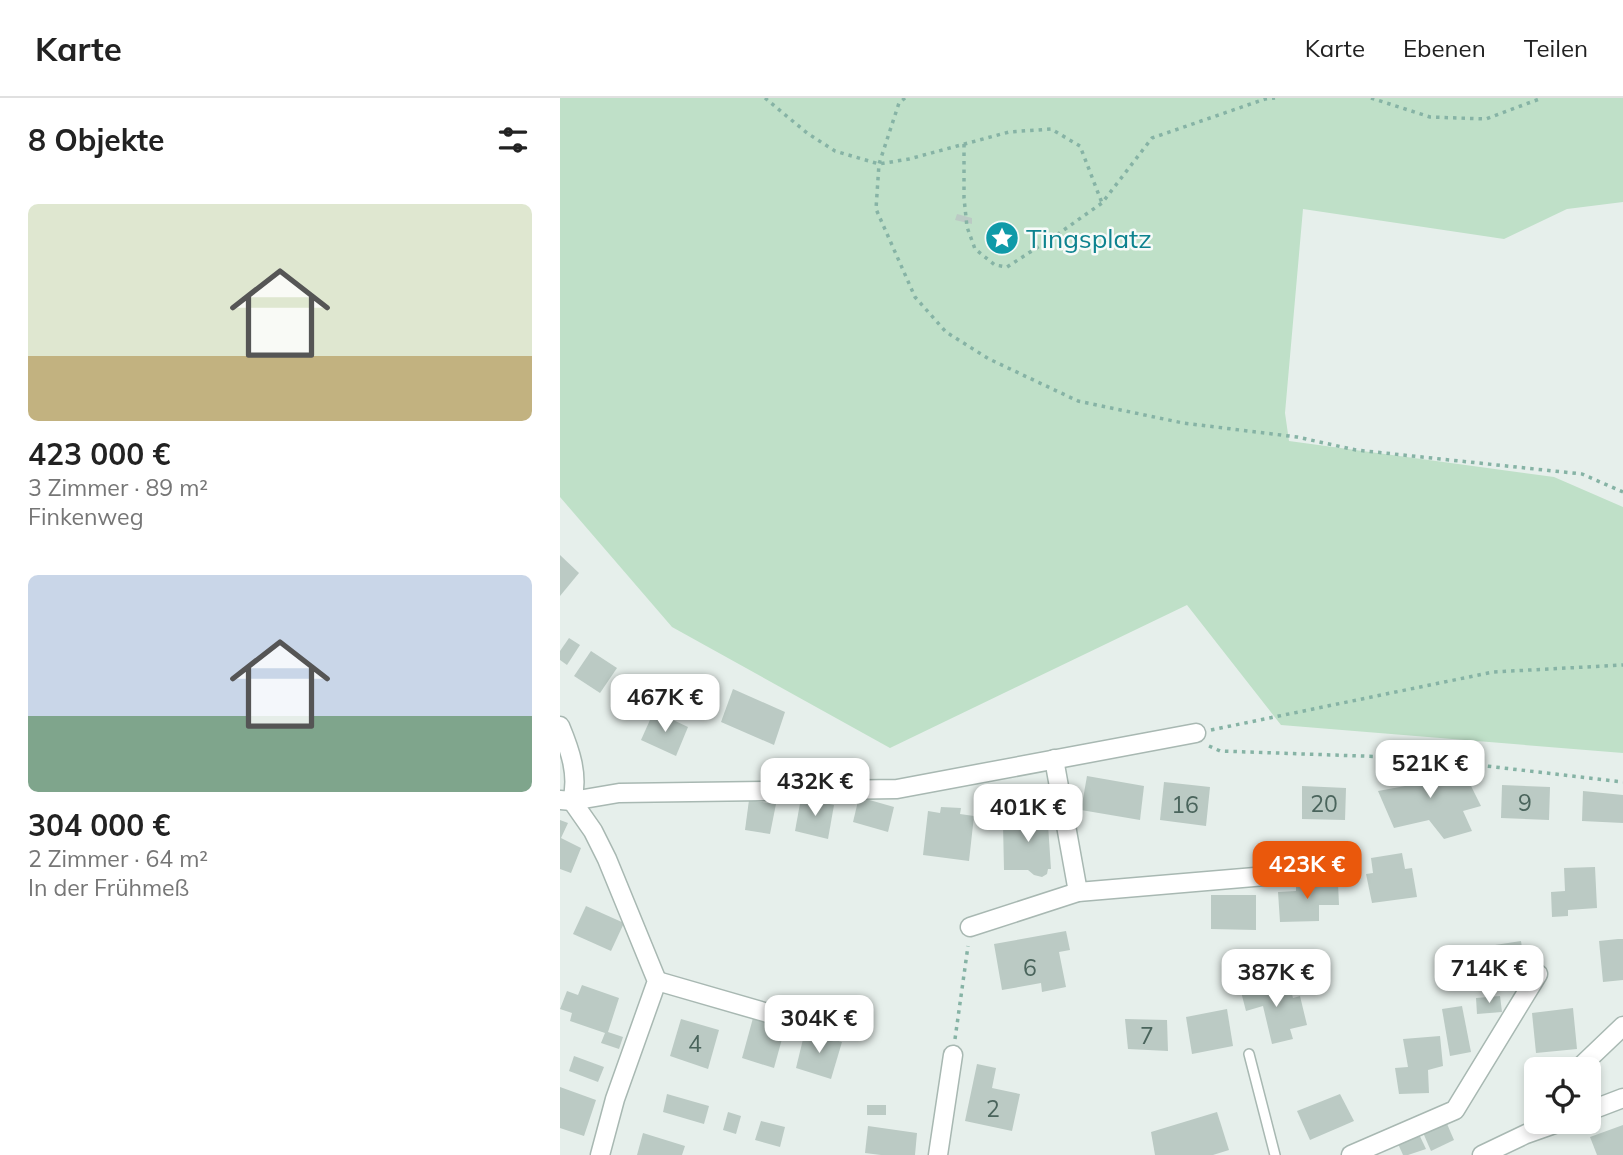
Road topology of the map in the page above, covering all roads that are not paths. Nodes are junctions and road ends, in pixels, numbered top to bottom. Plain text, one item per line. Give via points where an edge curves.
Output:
1 (560, 726) edge
2 (1188, 734) road end
3 (1054, 759) junction
4 (566, 801) edge
5 (1313, 872) dead end
6 (1078, 892) junction
7 (970, 927) road end
8 (1538, 974) dead end
9 (657, 981) junction
10 (1623, 1026) edge
11 (830, 1031) dead end
12 (1249, 1054) dead end
13 (953, 1055) road end
14 (1589, 1057) edge
15 (1623, 1098) edge
16 (1601, 1106) edge
17 (1526, 1134) edge
18 (600, 1155) edge
19 (938, 1155) edge
20 (1275, 1155) edge
21 (1351, 1155) edge
22 (1482, 1155) edge

1 - 4 street via 575,775 575,789
2 - 3 street
3 - 4 street via 897,789 619,793
3 - 6 street
4 - 9 street via 593,831
5 - 6 street
6 - 7 street
8 - 21 street via 1455,1110
9 - 11 street
9 - 18 street
10 - 14 street
12 - 20 lane
13 - 19 street
15 - 16 street
17 - 22 street

